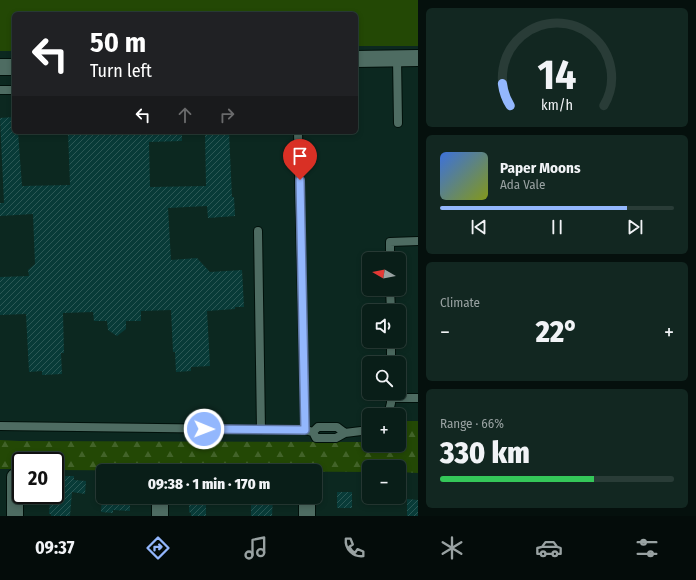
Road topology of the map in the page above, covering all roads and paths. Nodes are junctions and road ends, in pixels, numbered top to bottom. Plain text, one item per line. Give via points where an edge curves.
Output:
1 (418, 56) edge
2 (397, 58) junction
3 (358, 59) edge
4 (12, 67) edge
5 (0, 68) edge
6 (0, 90) edge
7 (12, 90) edge
8 (398, 124) dead end
9 (298, 134) edge
10 (258, 231) dead end
11 (418, 241) edge
12 (390, 252) edge
13 (406, 397) edge
14 (418, 398) edge
15 (0, 426) edge
16 (261, 430) junction
17 (309, 431) junction
18 (362, 431) edge
19 (15, 504) edge
20 (160, 504) edge
21 (307, 504) edge
22 (15, 516) edge
23 (160, 516) edge
24 (307, 516) edge

1 - 2 street
2 - 3 street
2 - 8 lane
4 - 5 street
6 - 7 lane
9 - 17 lane
10 - 16 lane
11 - 12 lane via 390,242
13 - 14 lane
15 - 16 lane
16 - 17 lane
17 - 18 lane via 316,438 336,438 345,433
19 - 22 street
20 - 23 street
21 - 24 street

